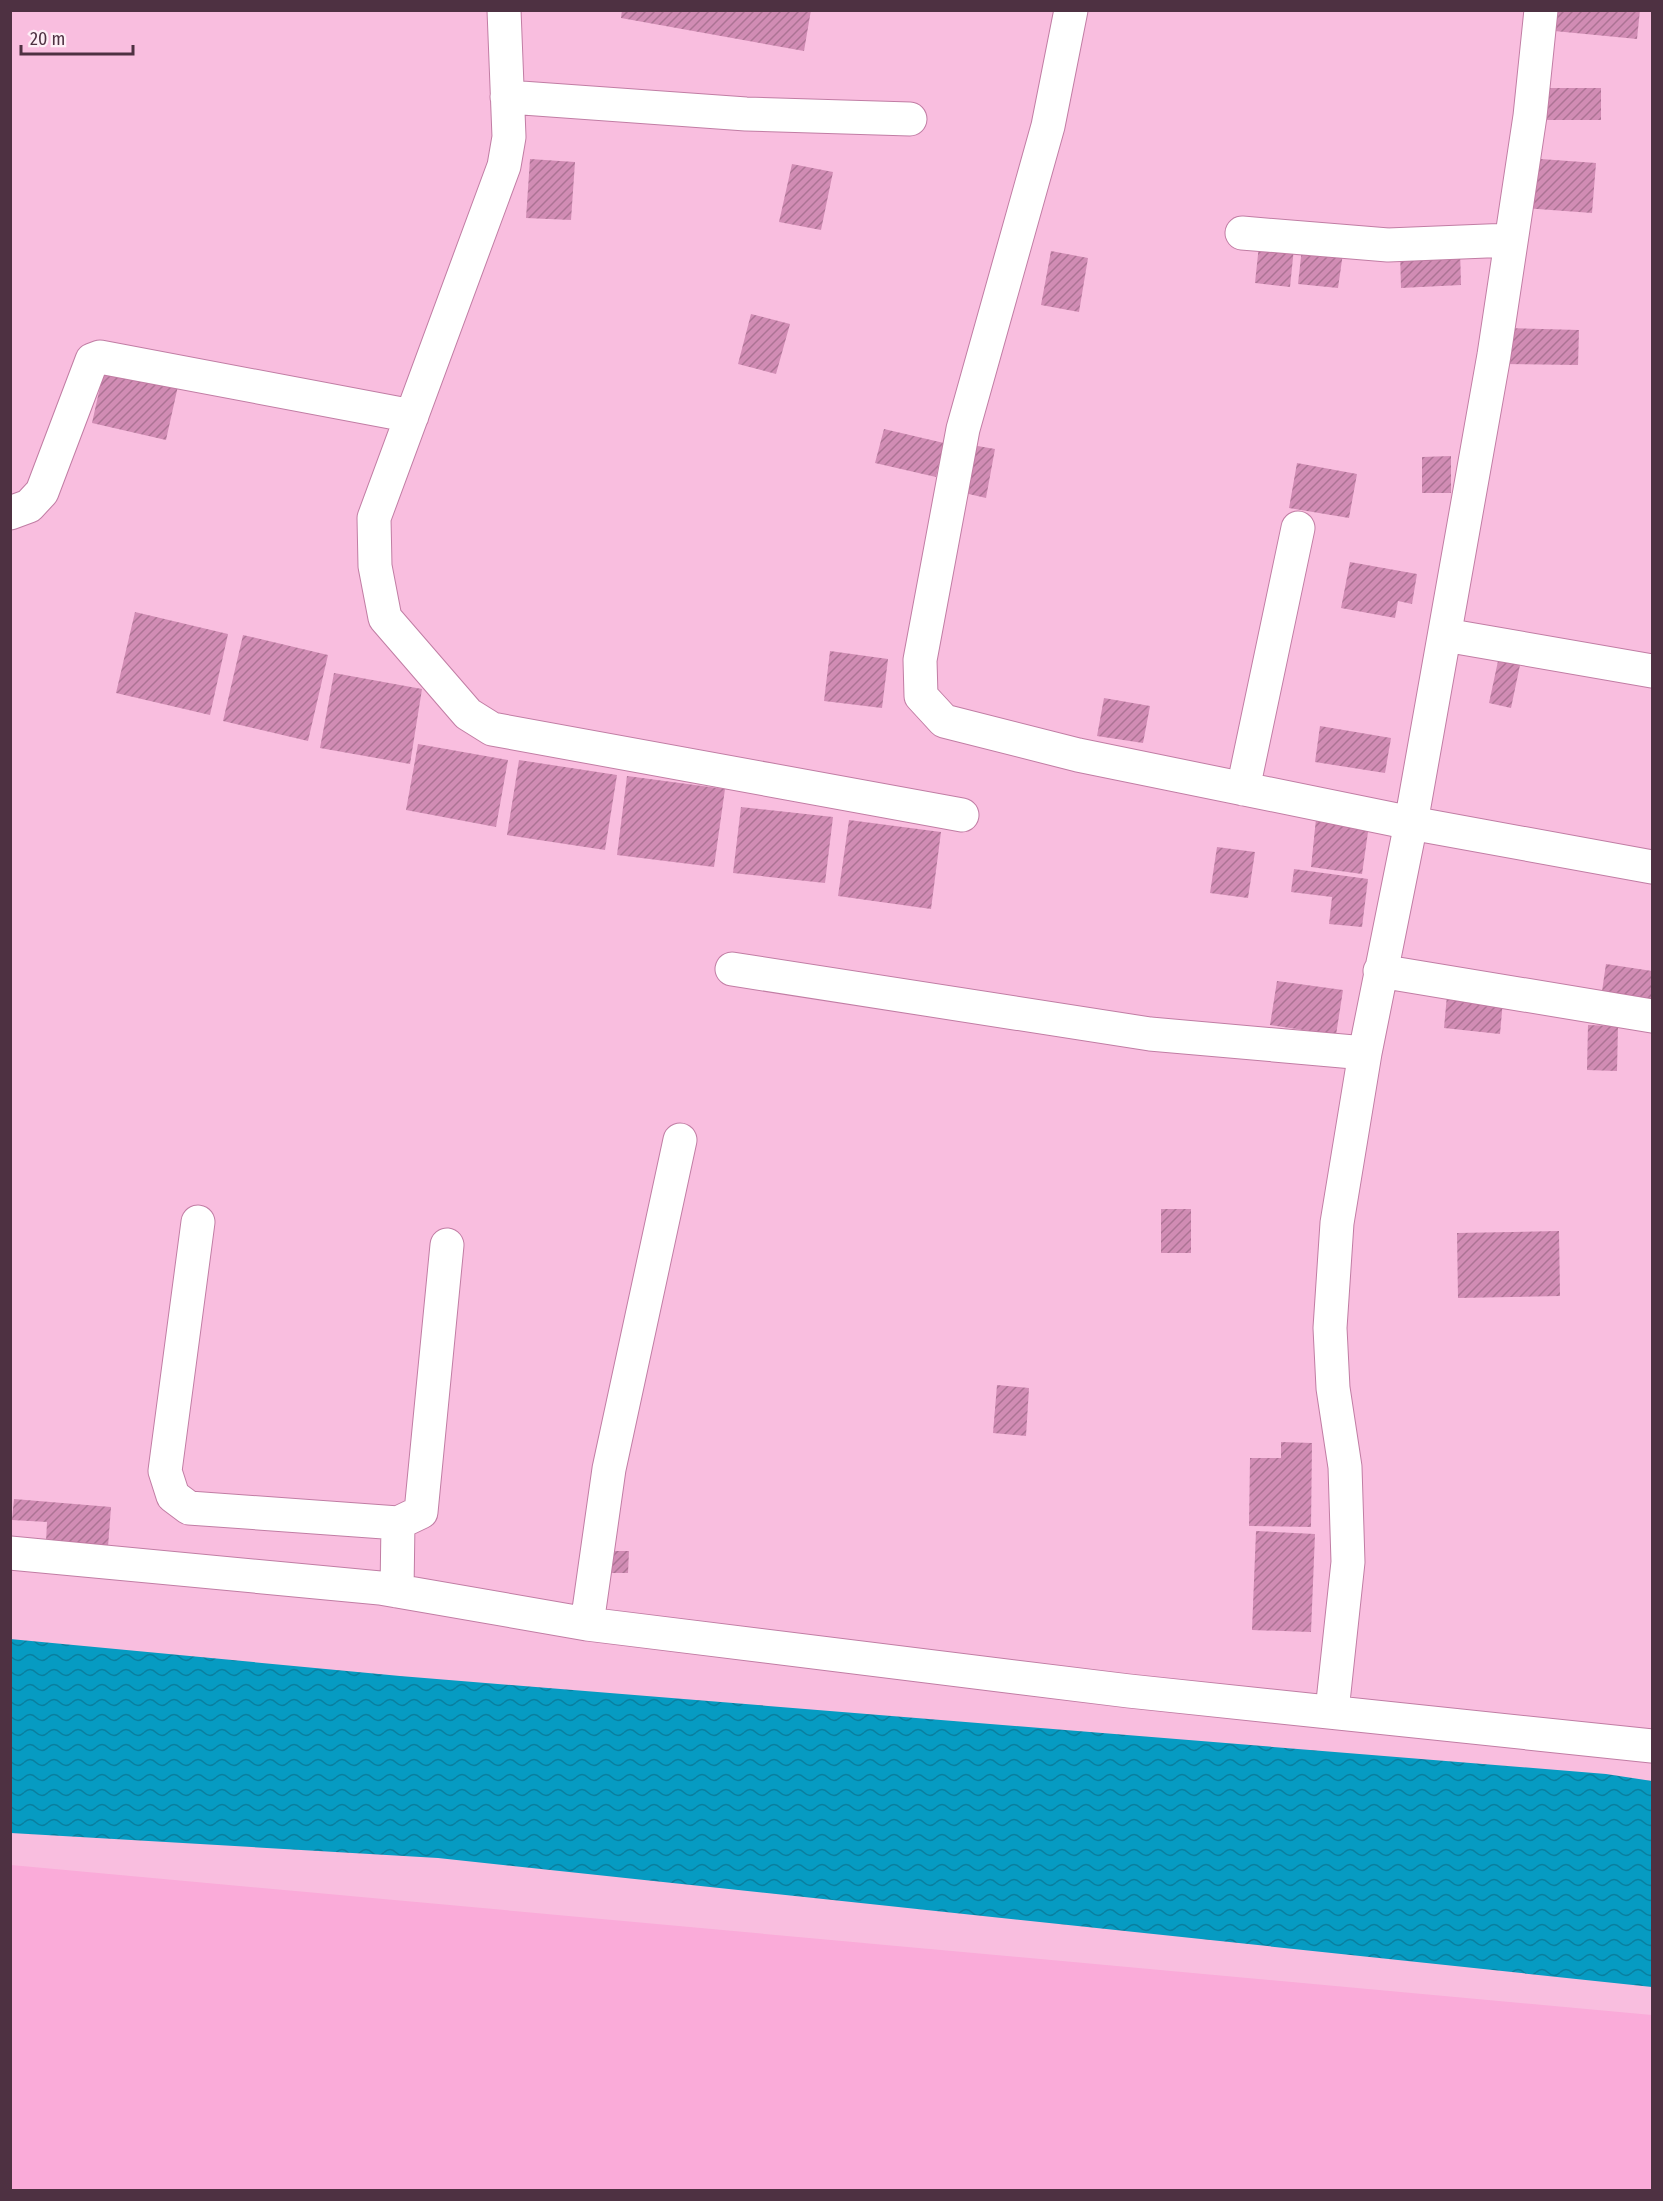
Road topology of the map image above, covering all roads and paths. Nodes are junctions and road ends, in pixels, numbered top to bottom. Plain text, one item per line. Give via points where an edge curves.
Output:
1 (504, 10) edge
2 (1071, 10) edge
3 (1541, 10) edge
4 (507, 97) junction
5 (910, 119) dead end
6 (1242, 233) dead end
7 (1511, 240) junction
8 (412, 416) junction
9 (10, 513) edge
10 (1298, 528) dead end
11 (1445, 635) junction
12 (1653, 671) edge
13 (1243, 789) junction
14 (962, 815) dead end
15 (1411, 824) junction
16 (1653, 867) edge
17 (732, 969) dead end
18 (1380, 971) junction
19 (1653, 1016) edge
20 (1365, 1053) junction
21 (680, 1140) dead end
22 (198, 1222) dead end
23 (447, 1245) dead end
24 (398, 1523) junction
25 (10, 1554) edge
26 (397, 1591) junction
27 (587, 1624) junction
28 (1332, 1711) junction
29 (1653, 1746) edge

1 - 4 street
2 - 13 street via 1048,126 963,429 920,660 921,696 944,721 1078,755
3 - 7 street
4 - 5 street via 746,114
4 - 8 street via 508,137 496,192
6 - 7 street via 1388,244
7 - 11 street
8 - 9 street via 100,357 92,360 42,492 29,506
8 - 14 street via 374,518 375,566 384,618 468,714 492,729
10 - 13 street
11 - 12 street
11 - 15 street
13 - 15 street
15 - 16 street
15 - 18 street
17 - 20 street via 1150,1034
18 - 19 street
18 - 20 street
20 - 28 street via 1337,1223 1330,1328 1333,1388 1345,1467 1348,1562
21 - 27 street via 609,1469
22 - 24 street via 165,1471 173,1496 189,1508
23 - 24 street via 421,1512
24 - 26 street
25 - 26 street
26 - 27 street
27 - 28 street via 1129,1691
28 - 29 street

